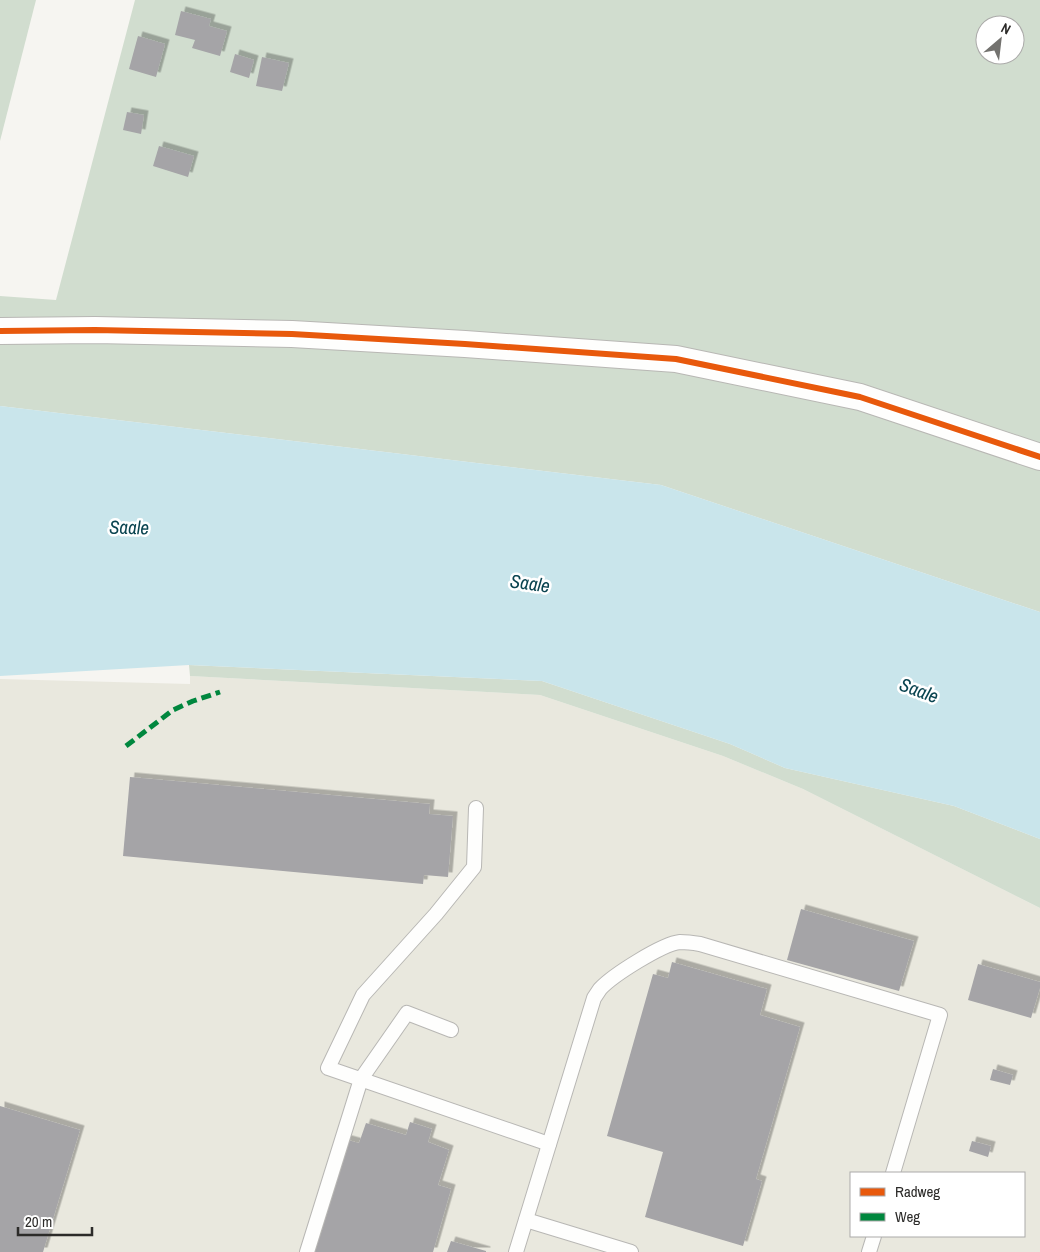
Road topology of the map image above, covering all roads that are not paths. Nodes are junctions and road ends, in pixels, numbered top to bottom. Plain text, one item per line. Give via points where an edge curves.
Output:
1 (0, 331) edge
2 (1040, 457) edge
3 (476, 808) dead end
4 (451, 1030) dead end
5 (361, 1079) junction
6 (549, 1144) junction
7 (892, 1172) edge
8 (526, 1220) junction
9 (874, 1237) edge
10 (307, 1252) edge
11 (516, 1252) edge
12 (631, 1252) edge
13 (869, 1252) edge

1 - 2 street via 292,334 676,359 860,397
3 - 5 lane via 474,866 436,914 363,995 328,1068
4 - 5 lane via 407,1013
5 - 6 lane
5 - 10 lane
6 - 7 lane via 594,998 600,989 629,967 680,942 700,944 940,1015
6 - 8 lane
8 - 11 lane
8 - 12 lane
9 - 13 lane

